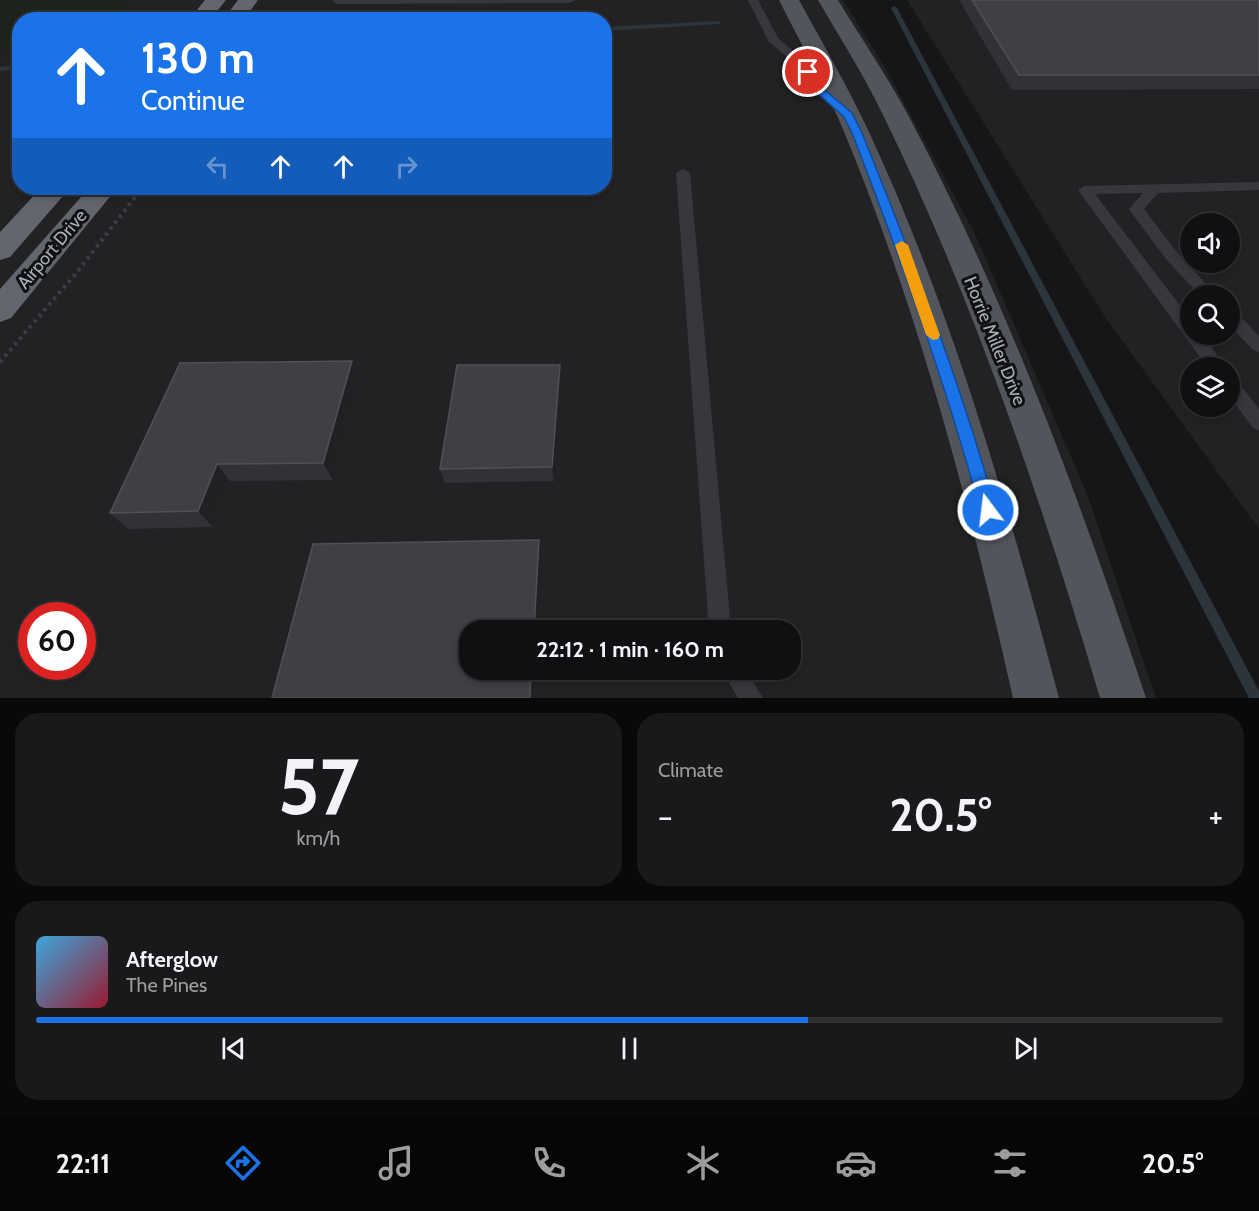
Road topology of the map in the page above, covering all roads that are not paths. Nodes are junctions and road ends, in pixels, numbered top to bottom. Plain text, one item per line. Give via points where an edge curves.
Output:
1 (216, 0) edge
2 (570, 0) edge
3 (753, 0) edge
4 (789, 0) edge
5 (828, 0) edge
6 (336, 1) edge
7 (206, 12) edge
8 (848, 115) junction
9 (683, 173) dead end
10 (1259, 186) edge
11 (1156, 187) junction
12 (50, 195) edge
13 (97, 195) edge
14 (0, 250) edge
15 (1200, 285) edge
16 (0, 310) edge
17 (1180, 317) edge
18 (1240, 326) edge
19 (1259, 346) edge
20 (1240, 397) edge
21 (1259, 423) edge
22 (719, 620) edge
23 (740, 680) edge
24 (752, 698) edge
25 (1036, 698) edge
26 (1123, 698) edge

1 - 7 highway
2 - 6 lane
3 - 8 lane via 773,40 805,66 816,87
4 - 8 main road
5 - 26 main road, Horrie Miller Drive via 903,128 961,258 1043,457 1089,586
8 - 25 main road via 908,260 971,449
9 - 22 lane
10 - 11 lane
11 - 15 lane via 1136,209
11 - 17 lane via 1084,190
12 - 14 highway, Airport Drive
13 - 16 highway, Airport Drive
18 - 19 lane
20 - 21 lane
23 - 24 lane

